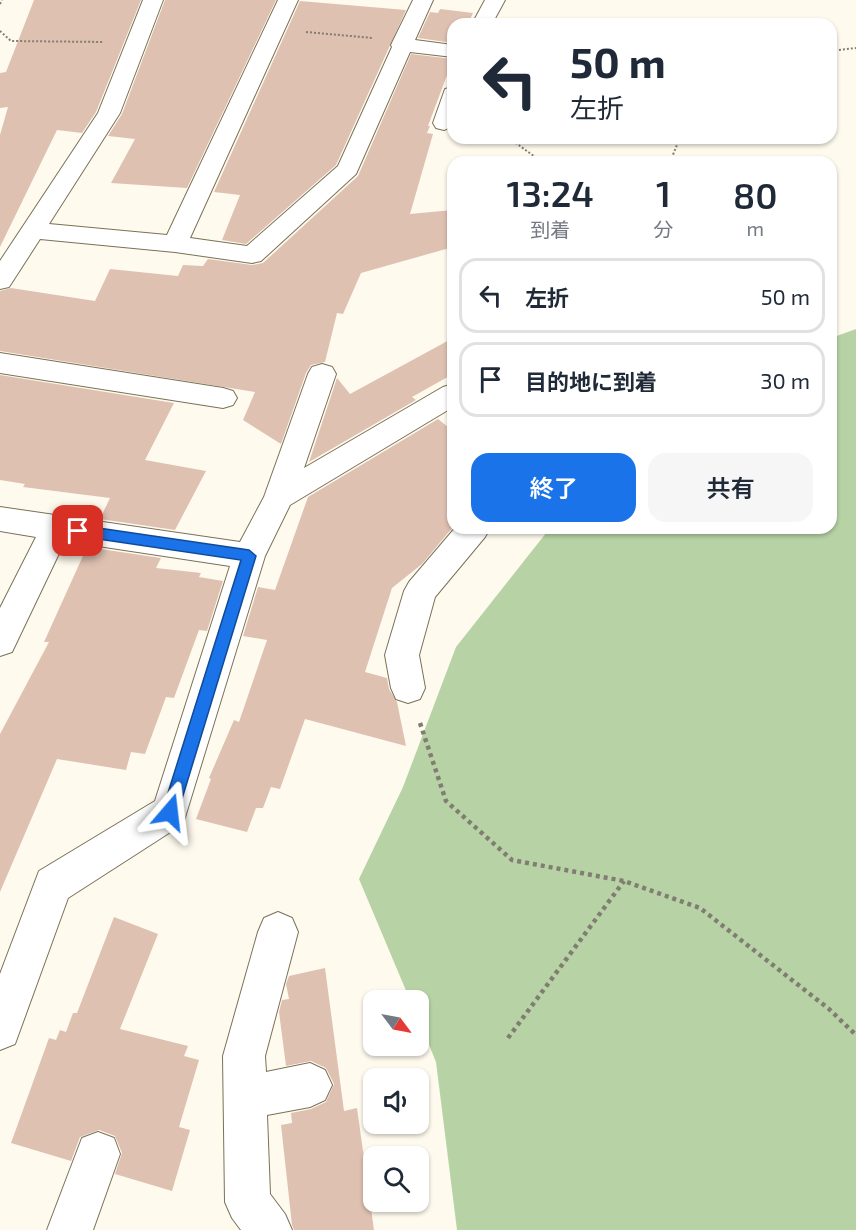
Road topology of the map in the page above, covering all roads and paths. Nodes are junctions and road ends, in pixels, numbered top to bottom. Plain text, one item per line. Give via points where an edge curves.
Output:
1 (2, 0) edge
2 (153, 0) edge
3 (288, 0) edge
4 (423, 0) edge
5 (495, 0) edge
6 (0, 4) edge
7 (485, 18) edge
8 (274, 30) junction
9 (0, 31) edge
10 (135, 42) junction
11 (403, 43) junction
12 (856, 48) edge
13 (447, 50) edge
14 (837, 50) edge
15 (447, 113) edge
16 (444, 123) dead end
17 (518, 144) edge
18 (534, 156) edge
19 (35, 231) junction
20 (175, 244) junction
21 (0, 281) edge
22 (0, 363) edge
23 (322, 374) dead end
24 (223, 398) dead end
25 (447, 398) edge
26 (279, 497) junction
27 (0, 519) edge
28 (56, 527) junction
29 (469, 534) edge
30 (249, 556) junction
31 (0, 642) edge
32 (408, 688) joint
33 (624, 881) junction
34 (278, 932) dead end
35 (0, 1029) edge
36 (856, 1035) edge
37 (508, 1038) dead end
38 (310, 1085) dead end
39 (245, 1098) junction
40 (98, 1154) dead end
41 (70, 1230) edge
42 (269, 1230) edge

1 - 6 path
2 - 10 street
3 - 8 street
4 - 11 street
5 - 7 street
8 - 11 path
8 - 20 street
9 - 10 path via 11,41
10 - 19 street via 109,113
11 - 13 street
11 - 20 street via 348,169 252,255
12 - 14 path
15 - 16 street
17 - 18 path
19 - 20 street
19 - 21 street
22 - 24 street
23 - 26 street
25 - 26 street
26 - 30 street
27 - 28 street
28 - 30 street
28 - 31 street
29 - 32 street via 420,591 402,655
30 - 35 street via 170,812 53,885
32 - 33 path via 446,801 487,838 512,860
33 - 36 path via 700,908
33 - 37 path
34 - 39 street via 244,1056
38 - 39 street
39 - 42 street via 248,1202
40 - 41 street

